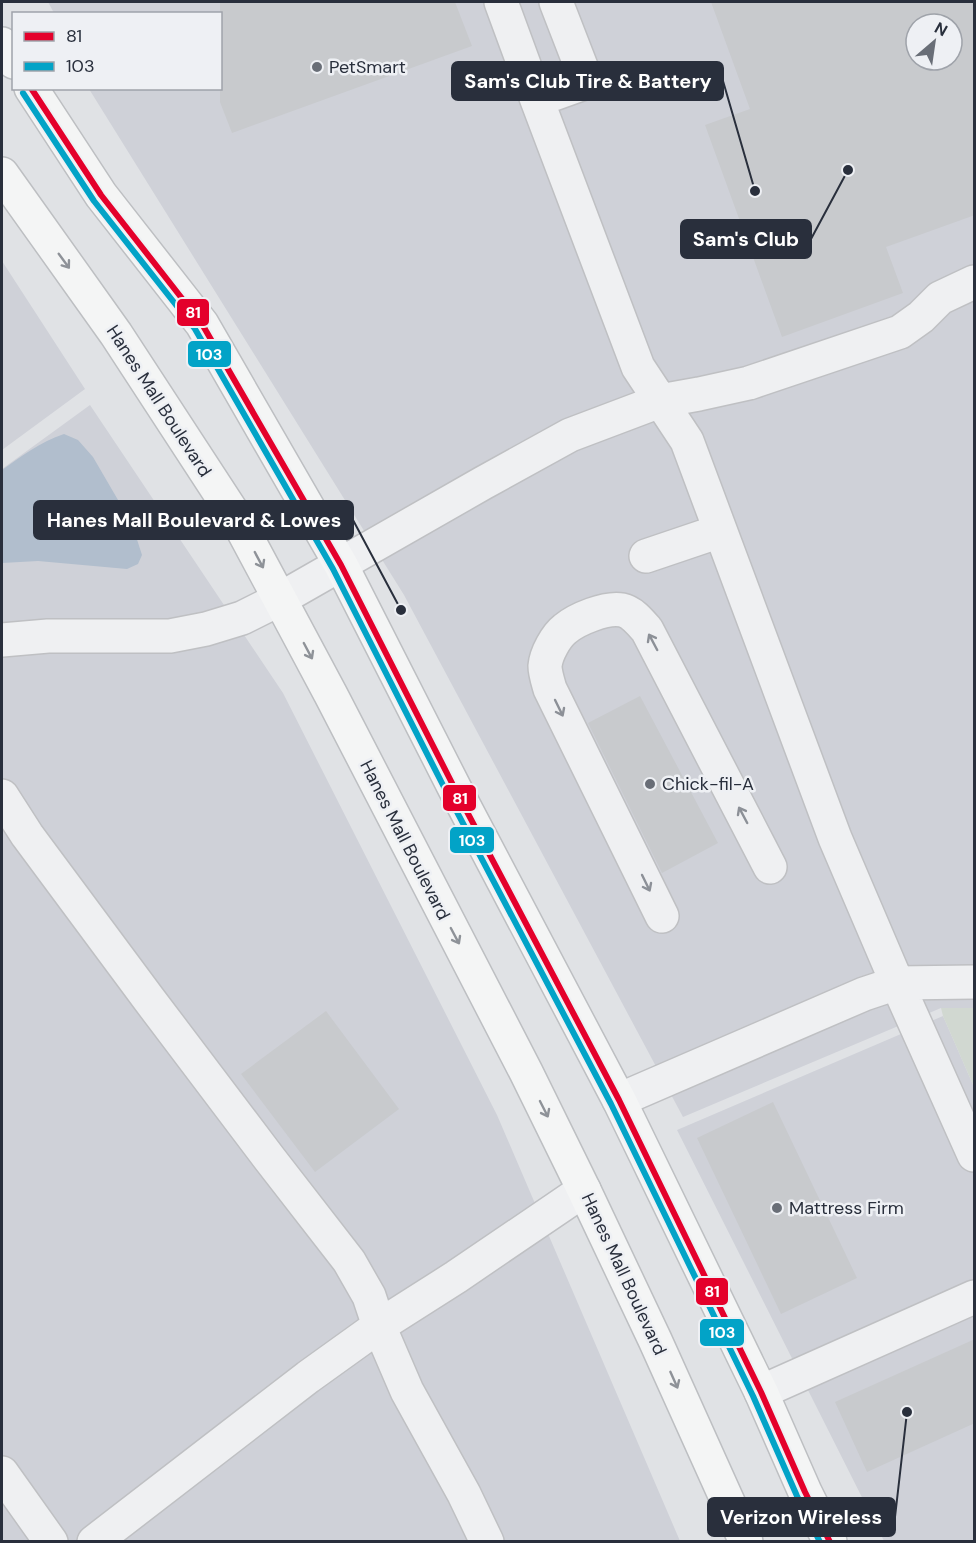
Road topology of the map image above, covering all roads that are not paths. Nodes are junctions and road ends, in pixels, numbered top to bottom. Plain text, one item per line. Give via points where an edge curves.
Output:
1 (501, 2) edge
2 (556, 2) edge
3 (2, 44) edge
4 (12, 59) edge
5 (32, 90) edge
6 (537, 100) junction
7 (2, 174) edge
8 (975, 282) edge
9 (660, 400) junction
10 (720, 531) junction
11 (646, 556) dead end
12 (341, 565) junction
13 (280, 599) junction
14 (2, 640) edge
15 (2, 796) edge
16 (770, 867) dead end
17 (662, 916) dead end
18 (975, 982) edge
19 (897, 983) junction
20 (619, 1100) junction
21 (975, 1155) edge
22 (584, 1190) junction
23 (975, 1297) edge
24 (379, 1326) junction
25 (761, 1392) junction
26 (2, 1473) edge
27 (51, 1542) edge
28 (94, 1542) edge
29 (487, 1542) edge
30 (746, 1542) edge
31 (830, 1542) edge

1 - 6 lane
2 - 6 lane via 586,82
3 - 4 main road
5 - 12 main road via 101,195 202,324
6 - 9 lane via 638,367
7 -> 13 main road, Hanes Mall Boulevard via 116,334 238,521
8 - 9 lane via 940,298 900,332 749,383
9 - 10 lane via 687,441
9 - 12 lane via 570,435
10 - 11 lane
10 - 19 lane via 836,838
12 - 13 lane
12 - 20 main road
13 - 14 lane via 242,618 170,636
13 -> 22 main road, Hanes Mall Boulevard
15 - 24 lane via 148,998 350,1262 369,1296
16 -> 17 lane via 647,630 624,610 591,615 565,629 552,644 545,666 550,689
18 - 19 lane
19 - 20 lane
19 - 21 lane
20 - 25 main road
22 - 24 lane
22 -> 30 main road, Hanes Mall Boulevard
23 - 25 lane
24 - 28 lane
24 - 29 lane via 407,1391
25 - 31 main road
26 - 27 lane

